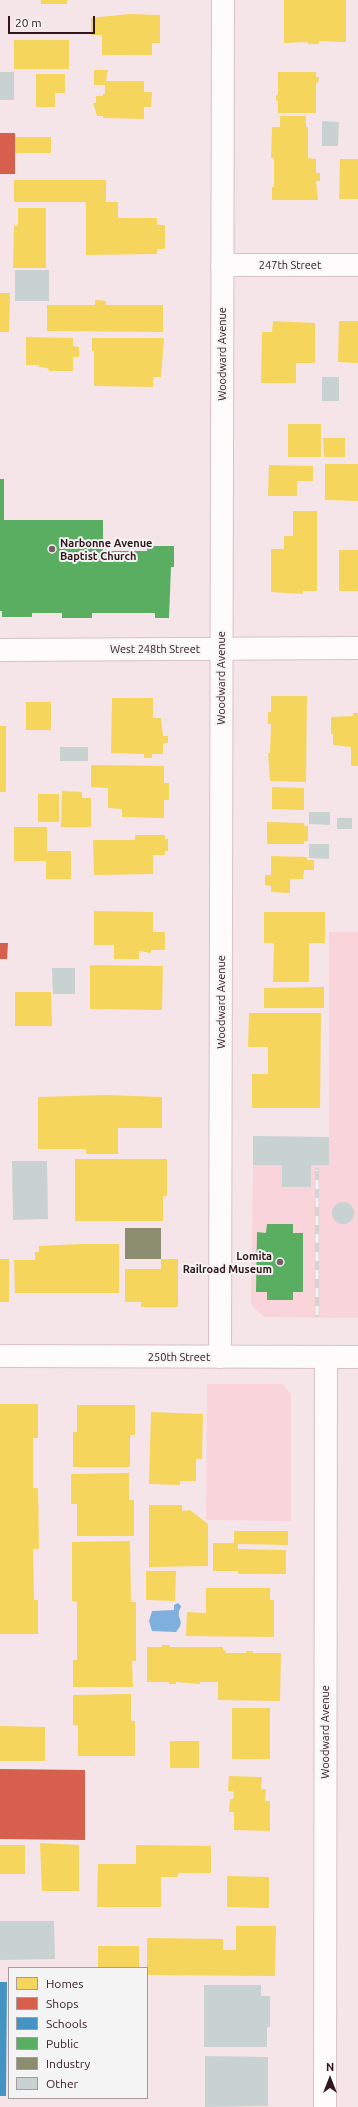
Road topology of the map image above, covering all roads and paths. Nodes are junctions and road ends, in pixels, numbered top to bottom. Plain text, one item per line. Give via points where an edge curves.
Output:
1 (223, 0) edge
2 (222, 265) junction
3 (358, 265) edge
4 (221, 648) junction
5 (358, 648) edge
6 (0, 650) edge
7 (0, 1356) edge
8 (220, 1357) junction
9 (326, 1357) junction
10 (358, 1357) edge
11 (325, 2107) edge

1 - 2 street, Woodward Avenue
2 - 3 street, 247th Street
2 - 4 street, Woodward Avenue
4 - 5 street, West 248th Street
4 - 6 street, West 248th Street
4 - 8 street, Woodward Avenue
7 - 8 street, 250th Street
8 - 9 street, 250th Street
9 - 10 street, 250th Street
9 - 11 street, Woodward Avenue

